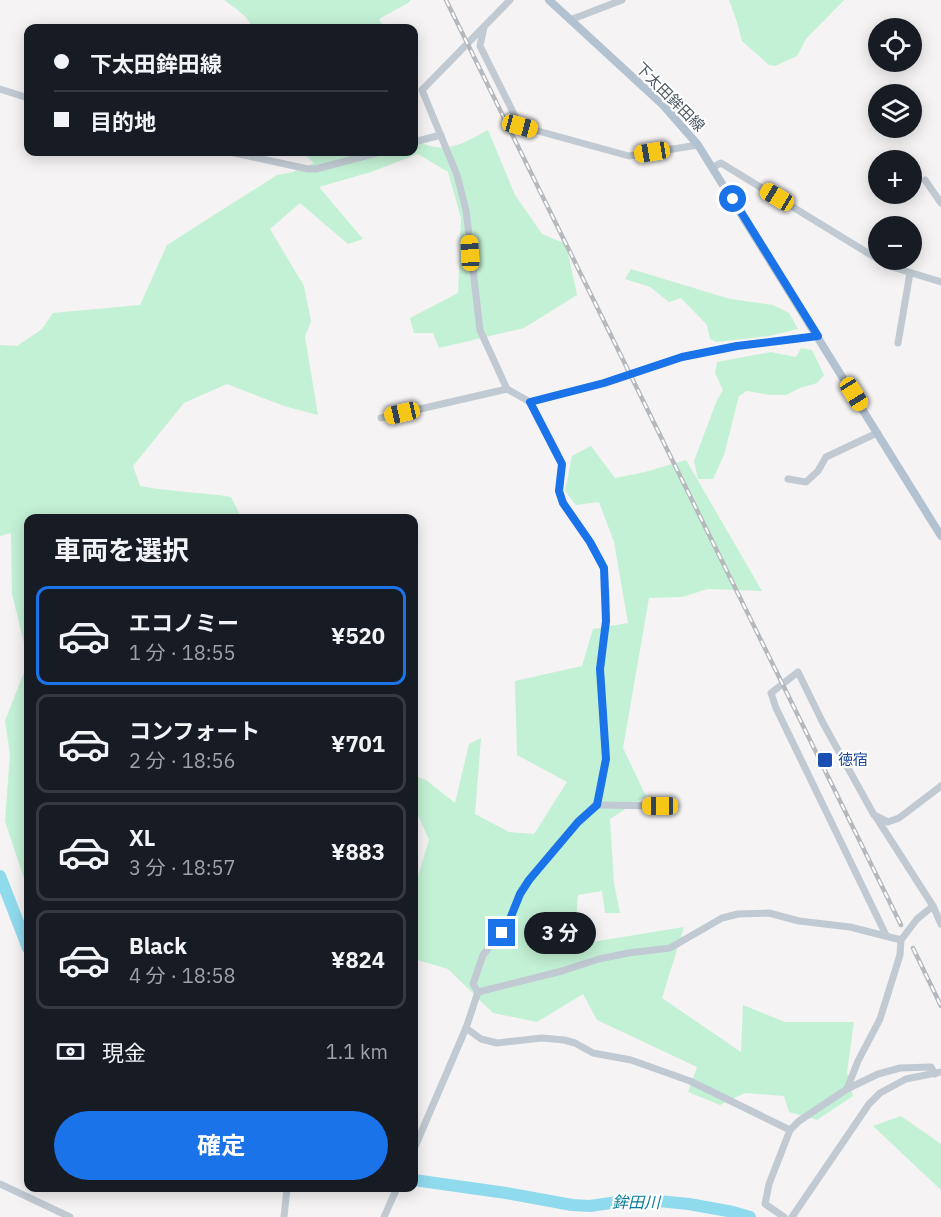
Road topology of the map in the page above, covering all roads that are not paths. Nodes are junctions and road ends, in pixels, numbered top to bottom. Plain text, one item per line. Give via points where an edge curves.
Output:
1 (510, 0) edge
2 (549, 0) edge
3 (622, 0) edge
4 (570, 20) junction
5 (484, 27) junction
6 (0, 89) edge
7 (24, 97) edge
8 (441, 135) junction
9 (418, 141) edge
10 (698, 145) junction
11 (248, 156) edge
12 (365, 156) edge
13 (713, 167) junction
14 (925, 180) dead end
15 (941, 203) edge
16 (910, 273) junction
17 (941, 282) edge
18 (818, 336) junction
19 (898, 343) dead end
20 (507, 389) junction
21 (530, 402) junction
22 (381, 418) dead end
23 (877, 432) junction
24 (788, 479) dead end
25 (941, 536) edge
26 (941, 786) edge
27 (597, 805) junction
28 (660, 806) dead end
29 (874, 815) junction
30 (933, 906) junction
31 (941, 924) edge
32 (886, 935) junction
33 (902, 939) junction
34 (478, 992) junction
35 (466, 1028) junction
36 (938, 1073) edge
37 (848, 1089) junction
38 (790, 1130) junction
39 (418, 1140) edge
40 (0, 1184) edge
41 (287, 1192) edge
42 (395, 1192) edge
43 (70, 1217) edge
44 (284, 1217) edge
45 (384, 1217) edge
46 (784, 1217) edge
47 (792, 1217) edge

1 - 5 street
2 - 4 main road, 下太田鉾田線
3 - 4 street
4 - 10 main road, 下太田鉾田線 via 663,105
5 - 8 street via 422,90
5 - 10 street via 480,46 520,126 629,156
6 - 7 street
8 - 9 street
8 - 20 street via 466,210 480,330
10 - 13 main road, 下太田鉾田線
11 - 12 street via 316,169
13 - 16 street via 721,163 889,266
13 - 18 main road, 下太田鉾田線
14 - 15 street
16 - 17 street
16 - 19 street
18 - 21 street via 737,346
18 - 23 main road, 下太田鉾田線
20 - 21 street
20 - 22 street
21 - 27 street via 562,464 559,491 563,503 604,568 606,621 600,669 606,759
23 - 24 street via 826,457 806,482
23 - 25 main road, 下太田鉾田線
26 - 29 street via 899,818 888,822
27 - 28 street
27 - 34 street via 578,822 520,894 508,924 477,967 473,984
29 - 30 street
29 - 32 street via 798,672 771,693 776,708
30 - 31 street
30 - 33 street
32 - 33 street
32 - 34 street via 769,913 738,914 722,918 670,948 599,959
33 - 37 street via 880,1019
34 - 35 street
35 - 38 street via 481,1039 497,1043 564,1040 593,1053 631,1060 708,1089
35 - 39 street
36 - 37 street via 931,1067 900,1068
36 - 47 street via 906,1079 880,1093
37 - 38 street
38 - 46 street via 765,1204
40 - 43 street
41 - 44 street
42 - 45 street

